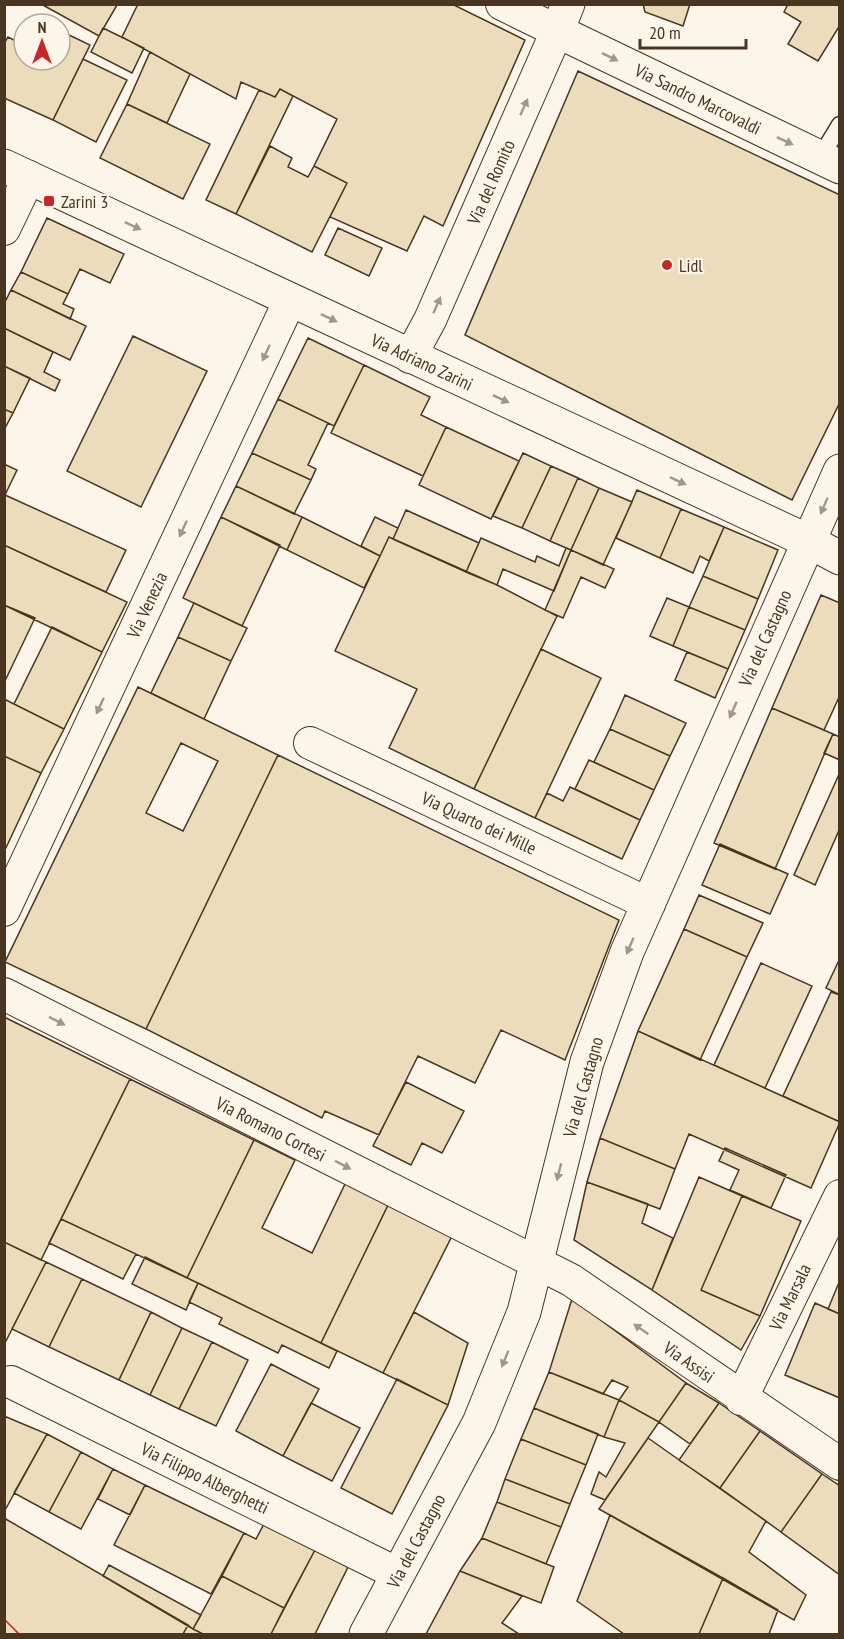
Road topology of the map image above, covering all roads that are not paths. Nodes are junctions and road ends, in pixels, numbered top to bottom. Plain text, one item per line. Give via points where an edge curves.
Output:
1 (502, 4) edge
2 (563, 18) edge
3 (840, 124) edge
4 (830, 162) edge
5 (16, 172) edge
6 (4, 229) edge
7 (290, 300) junction
8 (410, 357) junction
9 (840, 471) edge
10 (808, 541) junction
11 (840, 558) edge
12 (310, 743) dead end
13 (649, 904) junction
14 (4, 910) edge
15 (4, 994) edge
16 (840, 1196) edge
17 (537, 1262) junction
18 (10, 1382) dead end
19 (741, 1399) junction
20 (840, 1464) edge
21 (398, 1574) junction
22 (366, 1635) edge

1 - 2 street
2 -> 4 street, Via Sandro Marcovaldi
8 -> 2 street, Via del Romito via 430,320
3 - 4 lane
5 - 6 street
5 -> 7 street, Via Adriano Zarini
7 -> 8 street, Via Adriano Zarini
7 -> 14 street, Via Venezia
8 -> 10 street, Via Adriano Zarini
9 -> 10 street, Via del Castagno
10 - 11 street, Via Adriano Zarini
10 -> 13 street, Via del Castagno
12 - 13 street, Via Quarto dei Mille
13 -> 17 street, Via del Castagno via 587,1062
15 -> 17 street, Via Romano Cortesi
16 - 19 street, Via Marsala
19 -> 17 street, Via Assisi via 571,1280
17 -> 21 street, Via del Castagno via 524,1312 479,1423
18 - 21 street, Via Filippo Alberghetti
19 - 20 street, Via Assisi
21 - 22 street, Via del Castagno

